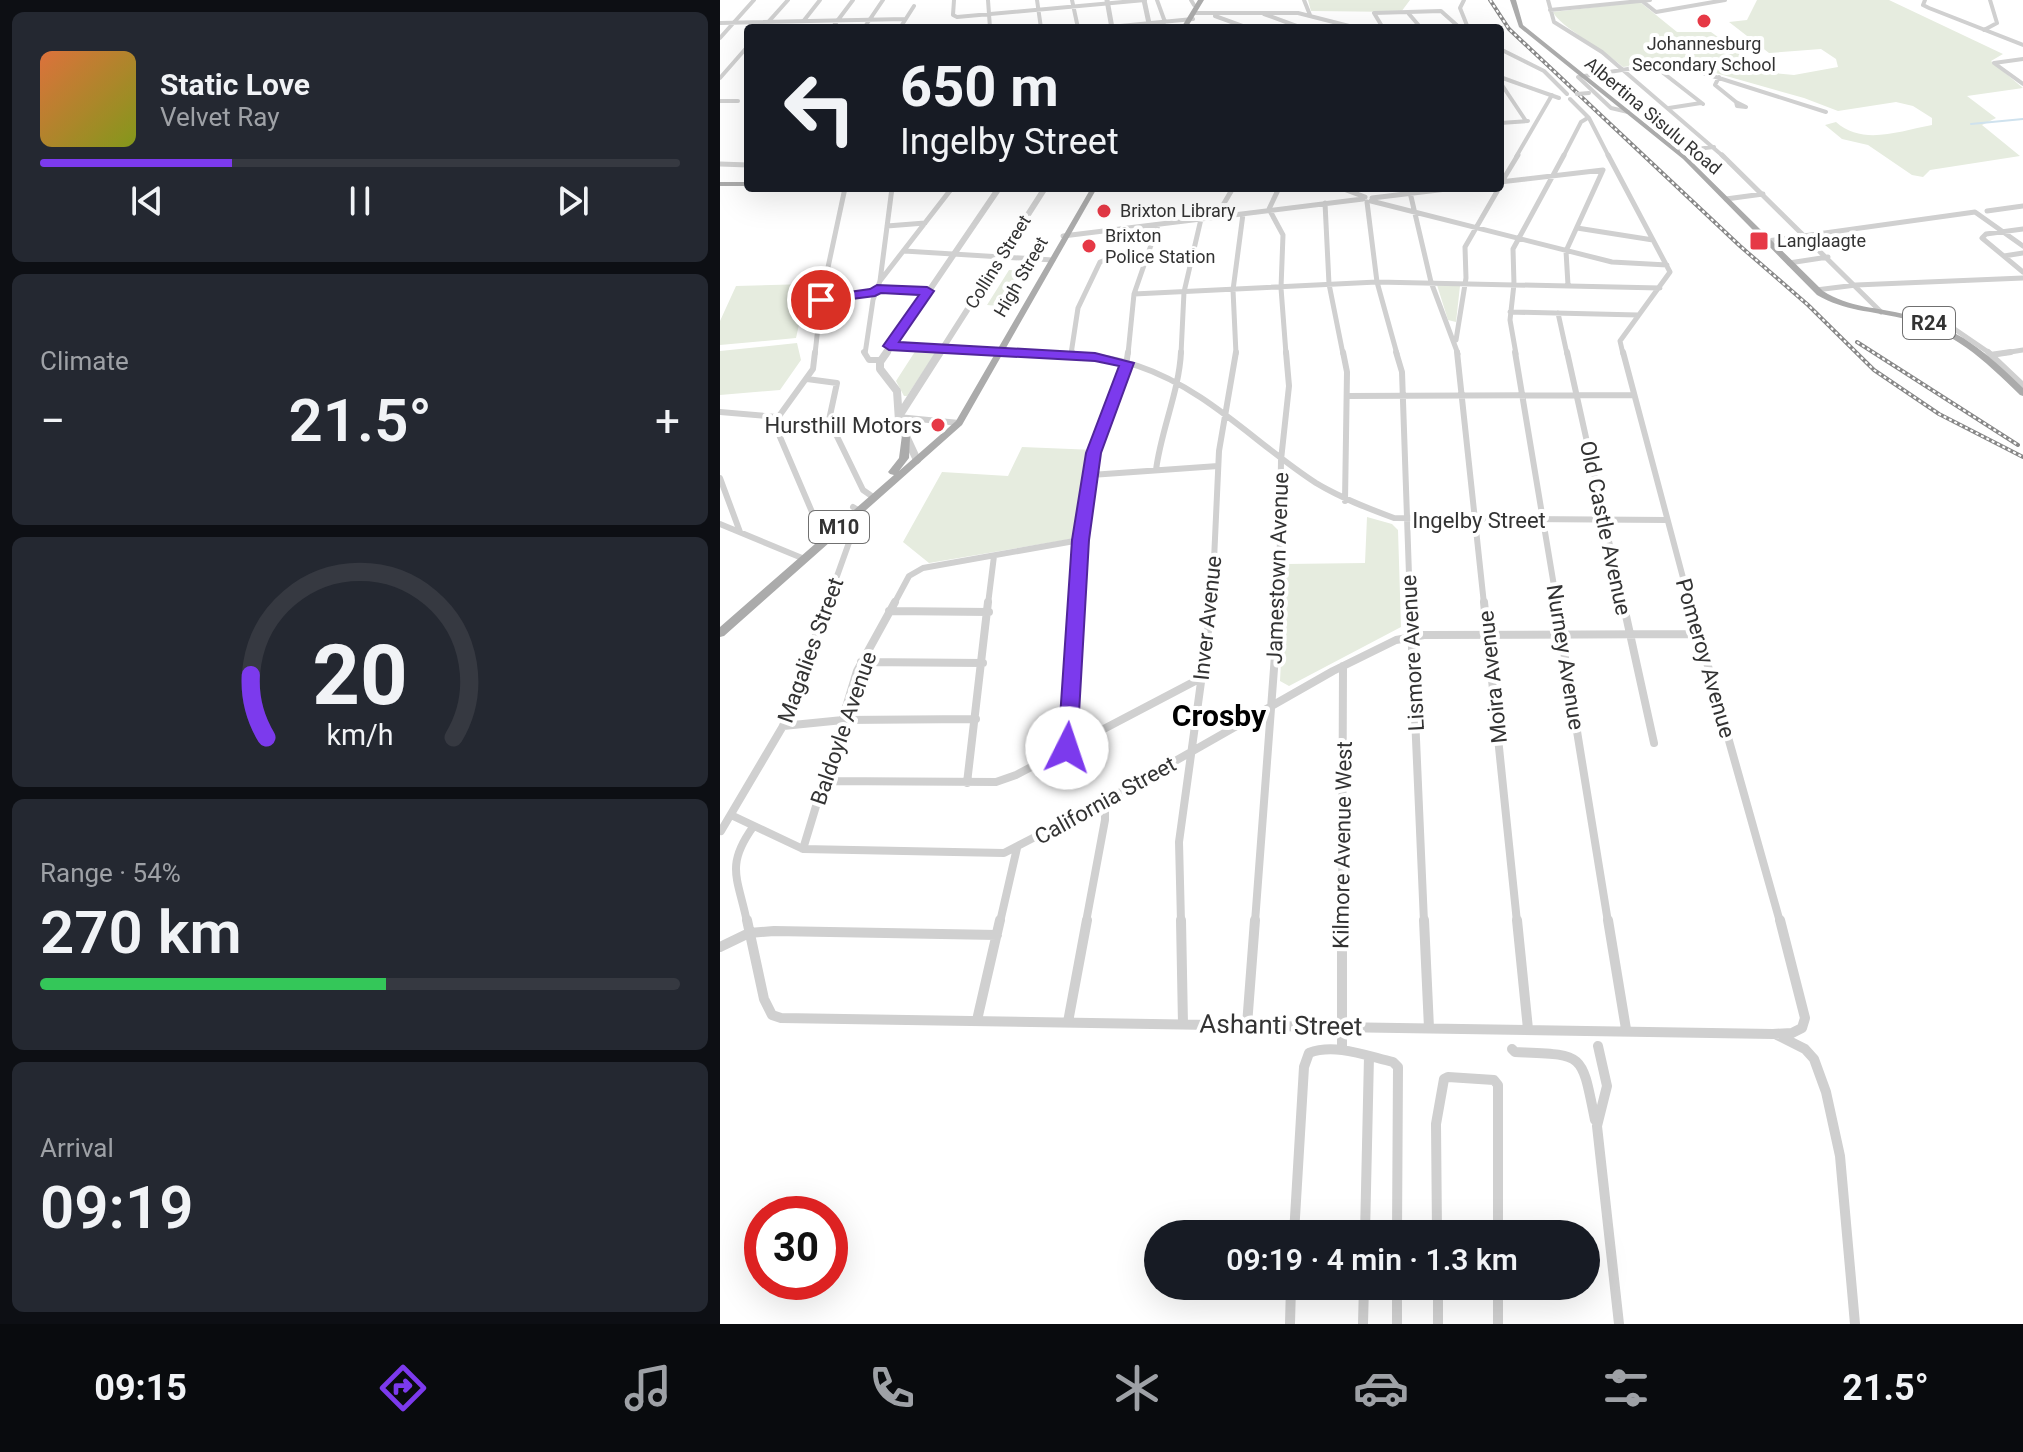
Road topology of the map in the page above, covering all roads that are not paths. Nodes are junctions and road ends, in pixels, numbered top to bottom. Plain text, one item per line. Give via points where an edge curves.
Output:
1 (754, 0) edge
2 (788, 0) edge
3 (820, 0) edge
4 (853, 0) edge
5 (883, 0) edge
6 (954, 0) edge
7 (988, 0) edge
8 (1037, 0) edge
9 (1072, 0) edge
10 (1144, 0) edge
11 (1157, 0) edge
12 (1202, 0) edge
13 (1304, 0) edge
14 (1464, 0) edge
15 (1513, 0) edge
16 (1548, 0) edge
17 (1580, 0) edge
18 (1650, 0) edge
19 (1925, 0) edge
20 (1990, 0) edge
21 (1642, 1) edge
22 (1725, 1) edge
23 (1108, 2) edge
24 (1612, 2) edge
25 (914, 6) dead end
26 (1073, 7) junction
27 (1581, 7) junction
28 (1038, 10) junction
29 (1550, 10) junction
30 (1262, 13) junction
31 (1308, 13) junction
32 (989, 14) junction
33 (1409, 14) junction
34 (1215, 15) junction
35 (1193, 16) junction
36 (905, 19) junction
37 (837, 20) junction
38 (870, 20) junction
39 (803, 21) junction
40 (734, 22) junction
41 (769, 22) junction
42 (1165, 22) junction
43 (720, 23) edge
44 (1337, 23) joint
45 (801, 24) edge
46 (834, 24) edge
47 (867, 24) edge
48 (902, 24) edge
49 (990, 24) edge
50 (1040, 24) edge
51 (1077, 24) edge
52 (1112, 24) edge
53 (1150, 24) edge
54 (1158, 24) edge
55 (1188, 24) edge
56 (1213, 24) edge
57 (1238, 24) edge
58 (1291, 24) edge
59 (1341, 24) edge
60 (1380, 24) edge
61 (1418, 24) edge
62 (1456, 24) edge
63 (1466, 24) edge
64 (1984, 30) junction
65 (720, 38) edge
66 (2023, 45) edge
67 (744, 51) edge
68 (1504, 51) edge
69 (2023, 59) edge
70 (1653, 65) junction
71 (1622, 68) junction
72 (1581, 75) junction
73 (1719, 77) junction
74 (720, 78) edge
75 (1504, 81) edge
76 (2023, 84) edge
77 (1504, 86) edge
78 (1592, 93) junction
79 (1562, 96) junction
80 (720, 101) edge
81 (738, 101) dead end
82 (1736, 102) dead end
83 (1669, 108) junction
84 (1628, 112) junction
85 (1826, 112) dead end
86 (1588, 120) junction
87 (1526, 121) junction
88 (1538, 121) junction
89 (1504, 123) edge
90 (1714, 147) junction
91 (1677, 151) junction
92 (720, 164) edge
93 (744, 165) edge
94 (1612, 165) junction
95 (1603, 170) junction
96 (1552, 176) junction
97 (1504, 178) edge
98 (720, 184) edge
99 (744, 184) edge
100 (1504, 184) edge
101 (844, 192) edge
102 (891, 192) edge
103 (949, 192) edge
104 (996, 192) edge
105 (1042, 192) edge
106 (1090, 192) edge
107 (1231, 192) edge
108 (1277, 192) edge
109 (1403, 192) edge
110 (1410, 192) edge
111 (1496, 192) edge
112 (1763, 194) junction
113 (1366, 197) edge
114 (1726, 199) junction
115 (1325, 203) junction
116 (2023, 206) edge
117 (1270, 210) junction
118 (1987, 211) dead end
119 (1417, 213) junction
120 (1243, 214) junction
121 (1216, 217) junction
122 (1201, 219) junction
123 (925, 223) junction
124 (1158, 225) junction
125 (887, 226) junction
126 (1476, 228) junction
127 (1577, 228) junction
128 (2023, 229) edge
129 (2004, 231) junction
130 (1065, 236) junction
131 (1806, 236) junction
132 (1519, 239) junction
133 (1653, 240) junction
134 (1767, 241) junction
135 (2023, 246) edge
136 (904, 251) junction
137 (1566, 251) junction
138 (2023, 253) edge
139 (953, 254) junction
140 (2004, 256) junction
141 (1001, 257) junction
142 (1828, 257) junction
143 (1147, 259) junction
144 (1051, 260) junction
145 (1789, 263) junction
146 (1667, 265) junction
147 (892, 268) junction
148 (880, 269) junction
149 (2023, 272) edge
150 (2022, 280) edge
151 (880, 281) junction
152 (1377, 282) junction
153 (1431, 282) junction
154 (1465, 283) junction
155 (1329, 284) junction
156 (1514, 284) junction
157 (1568, 285) junction
158 (1856, 285) junction
159 (1281, 288) junction
160 (1660, 288) junction
161 (876, 290) junction
162 (1233, 290) junction
163 (1816, 290) junction
164 (927, 291) junction
165 (1184, 292) junction
166 (1134, 294) junction
167 (821, 300) junction
168 (1510, 312) junction
169 (1881, 312) junction
170 (1558, 313) junction
171 (1638, 315) junction
172 (1458, 324) junction
173 (1449, 326) junction
174 (1455, 342) junction
175 (889, 346) junction
176 (943, 349) junction
177 (2023, 350) edge
178 (998, 352) junction
179 (1071, 356) junction
180 (1988, 356) junction
181 (880, 360) junction
182 (1127, 363) junction
183 (807, 379) junction
184 (1177, 385) junction
185 (2023, 385) edge
186 (2023, 393) edge
187 (1523, 395) junction
188 (1577, 395) junction
189 (1633, 395) junction
190 (1347, 396) junction
191 (1404, 396) junction
192 (1463, 396) junction
193 (720, 412) edge
194 (1226, 415) junction
195 (777, 417) junction
196 (899, 417) junction
197 (956, 422) junction
198 (905, 437) junction
199 (916, 458) junction
200 (1281, 460) junction
201 (1218, 466) junction
202 (1156, 470) junction
203 (1091, 475) junction
204 (720, 478) edge
205 (884, 481) junction
206 (870, 496) junction
207 (1345, 501) junction
208 (855, 509) junction
209 (1604, 520) junction
210 (1667, 520) junction
211 (1406, 521) junction
212 (1475, 521) junction
213 (1545, 521) junction
214 (720, 524) edge
215 (740, 532) junction
216 (827, 533) junction
217 (1080, 540) junction
218 (994, 556) junction
219 (799, 557) junction
220 (889, 611) junction
221 (989, 612) junction
222 (734, 620) junction
223 (720, 625) edge
224 (720, 633) edge
225 (1487, 634) junction
226 (1562, 634) junction
227 (1629, 634) junction
228 (1698, 634) junction
229 (1411, 635) junction
230 (720, 644) edge
231 (861, 662) junction
232 (983, 663) junction
233 (1343, 666) junction
234 (1201, 678) junction
235 (1271, 704) junction
236 (976, 719) junction
237 (843, 720) junction
238 (783, 726) junction
239 (1654, 743) dead end
240 (1067, 748) junction
241 (1190, 753) junction
242 (823, 781) junction
243 (967, 783) junction
244 (1105, 801) junction
245 (731, 815) junction
246 (753, 827) junction
247 (721, 831) edge
248 (1017, 848) junction
249 (803, 849) junction
250 (749, 933) junction
251 (997, 935) junction
252 (720, 947) edge
253 (977, 1020) junction
254 (1068, 1022) junction
255 (1183, 1024) junction
256 (1247, 1025) junction
257 (1340, 1025) junction
258 (1429, 1028) junction
259 (1528, 1029) junction
260 (1626, 1029) junction
261 (1792, 1033) joint
262 (1773, 1034) junction
263 (1598, 1046) dead end
264 (1512, 1049) dead end
265 (1342, 1050) junction
266 (1369, 1056) junction
267 (1597, 1126) junction
268 (1295, 1220) edge
269 (1365, 1220) edge
270 (1397, 1220) edge
271 (1437, 1220) edge
272 (1498, 1220) edge
273 (1291, 1300) edge
274 (1364, 1300) edge
275 (1397, 1300) edge
276 (1438, 1300) edge
277 (1498, 1300) edge
278 (1290, 1324) edge
279 (1363, 1324) edge
280 (1397, 1324) edge
281 (1438, 1324) edge
282 (1498, 1324) edge
283 (1619, 1324) edge
284 (1855, 1324) edge

1 - 40 street
2 - 41 street
3 - 39 street
4 - 37 street
5 - 38 street
6 - 32 street via 954,16
7 - 32 street
8 - 28 street
9 - 26 street
10 - 23 street
10 - 53 street
11 - 42 street
12 - 35 main road
13 - 31 street
14 - 63 street via 1460,8
15 - 72 main road, Albertina Sisulu Road / R24 via 1519,25
16 - 29 street
17 - 27 street
18 - 21 street
19 - 64 street via 1926,7
20 - 64 street via 1997,23
21 - 22 street via 1656,12
21 - 24 street
23 - 26 street
23 - 52 street
24 - 27 street
25 - 36 street
26 - 28 street
26 - 51 street
27 - 29 street
28 - 32 street
28 - 50 street
29 - 71 street via 1554,22
30 - 31 street
30 - 34 street
30 - 58 street
31 - 44 street
32 - 49 street
33 - 60 street via 1376,13
33 - 61 street
33 - 62 street via 1443,11
34 - 35 street
34 - 56 street
34 - 57 street
35 - 42 street
35 - 55 main road
36 - 38 street
36 - 48 street
37 - 38 street
37 - 39 street
37 - 46 street
38 - 47 street
39 - 41 street
39 - 45 street
40 - 41 street
40 - 43 street
40 - 65 street
42 - 54 street
44 - 59 street
64 - 66 street
67 - 74 street
68 - 79 street via 1544,71
69 - 76 street via 1994,63
70 - 71 street
70 - 73 street
70 - 83 street via 1702,104
71 - 72 street
71 - 83 street
72 - 78 street via 1577,78
72 - 84 main road, Albertina Sisulu Road / R24
73 - 82 street via 1714,84
73 - 85 street
75 - 79 street
77 - 87 street
78 - 79 street, bridge
78 - 84 street via 1611,108
79 - 86 street
79 - 88 street
80 - 81 street
83 - 90 street
84 - 91 main road, Albertina Sisulu Road / R24
86 - 94 street
86 - 96 street, Nurney Avenue via 1581,122
87 - 88 street
87 - 89 street
88 - 97 street
90 - 91 street
90 - 112 street
91 - 114 main road, Albertina Sisulu Road / R24
92 - 93 street
94 - 95 street
94 - 133 street
95 - 96 street
95 - 127 street
96 - 100 street
96 - 132 street, Nurney Avenue
98 - 99 main road
101 - 167 street
102 - 125 street
103 - 123 street
104 - 139 street
105 - 141 street, Collins Street
106 - 130 main road, High Street / M10
107 - 121 street
108 - 117 street
109 - 113 street
110 - 119 street, Moira Avenue
111 - 126 street
112 - 114 street
112 - 131 street
113 - 115 street
113 - 119 street
113 - 152 street, Lismore Avenue
114 - 134 main road, Albertina Sisulu Road / R24
115 - 117 street
115 - 155 street
116 - 118 street
117 - 120 street
117 - 159 street, Jamestown Avenue via 1283,235
119 - 126 street
119 - 153 street, Moira Avenue
120 - 121 street
120 - 162 street, Inver Avenue
121 - 122 street
122 - 124 street
122 - 165 street
123 - 125 street
123 - 136 street
124 - 130 street
124 - 143 street
125 - 148 street
126 - 132 street
126 - 154 street via 1465,247
127 - 133 street
127 - 137 street
128 - 129 street
129 - 131 street via 1974,212
129 - 135 street
129 - 140 street via 1983,235
130 - 144 main road, High Street / M10
131 - 134 street
131 - 142 street
132 - 137 street
132 - 156 street, Nurney Avenue via 1513,251
133 - 146 street
134 - 145 main road, Albertina Sisulu Road / R24
136 - 139 street
136 - 147 street
137 - 146 street via 1622,264
137 - 157 street
138 - 140 street
139 - 141 street
139 - 164 street
140 - 149 street
141 - 144 street
141 - 176 street, Collins Street
142 - 145 street
142 - 158 street
143 - 166 street
143 - 179 street via 1100,262 1078,308
144 - 178 main road, High Street / M10
145 - 163 main road, Albertina Sisulu Road / R24
146 - 160 street via 1670,272
147 - 148 street
147 - 151 street
148 - 151 street
150 - 158 street
151 - 161 street
152 - 153 street
152 - 155 street
152 - 191 street, Lismore Avenue via 1400,359
153 - 154 street
153 - 173 street, Moira Avenue
154 - 156 street
154 - 172 street
155 - 159 street
155 - 190 street via 1347,369
156 - 157 street
156 - 168 street, Nurney Avenue
157 - 160 street
158 - 163 street
158 - 169 street
159 - 162 street
159 - 200 street, Jamestown Avenue via 1289,374
160 - 171 street, Pomeroy Avenue
161 - 164 street
161 - 167 street
161 - 181 street via 864,352 869,360
162 - 165 street
162 - 194 street, Inver Avenue via 1236,362
163 - 169 main road, Albertina Sisulu Road / R24 via 1841,304
164 - 175 street
165 - 166 street
165 - 184 street
166 - 182 street
167 - 183 street
168 - 170 street
168 - 187 street, Nurney Avenue
169 - 180 main road, Albertina Sisulu Road / R24 via 1959,336
170 - 171 street
170 - 188 street, Old Castle Avenue
171 - 189 street, Pomeroy Avenue via 1620,341
172 - 173 street
172 - 174 street
173 - 174 street, Moira Avenue
174 - 192 street, Moira Avenue
175 - 176 street, Ingelby Street
175 - 181 street
176 - 178 street, Ingelby Street
176 - 196 street, Collins Street
177 - 180 street
178 - 179 street, Ingelby Street
178 - 197 main road, High Street / M10
179 - 182 street, Ingelby Street
180 - 185 street
180 - 186 main road, Albertina Sisulu Road / R24
181 - 196 street via 880,369 897,391
182 - 184 street, Ingelby Street
182 - 203 street via 1095,448
183 - 195 street
183 - 206 street via 837,383 829,420
184 - 194 street, Ingelby Street
184 - 202 street via 1160,437
187 - 188 street
187 - 192 street
187 - 213 street, Nurney Avenue
188 - 189 street
188 - 209 street, Old Castle Avenue
189 - 210 street, Pomeroy Avenue
190 - 191 street
190 - 207 street
191 - 192 street
191 - 211 street, Lismore Avenue
192 - 212 street, Moira Avenue
193 - 195 street
194 - 200 street, Ingelby Street
194 - 201 street, Inver Avenue
195 - 216 street via 774,429 818,526
196 - 197 street
196 - 198 street
197 - 199 main road, M10
198 - 199 street
198 - 205 main road via 904,458
199 - 205 main road, M10
199 - 206 main road, M10
200 - 207 street, Ingelby Street
200 - 235 street, Jamestown Avenue via 1280,595
201 - 202 street
201 - 234 street, Inver Avenue via 1214,590
202 - 203 street
203 - 217 street
204 - 215 street
205 - 206 main road, M10
206 - 208 main road, M10
207 - 211 street, Ingelby Street
208 - 216 main road, M10
208 - 238 street, Magalies Street via 856,523
209 - 210 street, Ingelby Street
209 - 213 street, Ingelby Street
209 - 227 street, Old Castle Avenue
210 - 228 street, Pomeroy Avenue
211 - 212 street, Ingelby Street
211 - 229 street, Lismore Avenue
212 - 213 street, Ingelby Street
212 - 225 street, Moira Avenue
213 - 226 street, Nurney Avenue
214 - 215 street
215 - 219 street
216 - 219 main road, M10
217 - 218 street
217 - 240 street
218 - 220 street, Baldoyle Avenue via 917,570
218 - 221 street
219 - 222 main road, M10
219 - 223 main road, M10
220 - 221 street
220 - 231 street, Baldoyle Avenue
221 - 232 street
222 - 224 main road, M10
222 - 230 main road
225 - 226 street, California Street
225 - 229 street, California Street
225 - 259 street, Moira Avenue
226 - 227 street, California Street
226 - 260 street, Nurney Avenue
227 - 228 street, California Street
227 - 239 street, Old Castle Avenue
228 - 261 street, Pomeroy Avenue via 1804,1010 1804,1025
229 - 233 street, California Street
229 - 258 street, Lismore Avenue
231 - 232 street
231 - 237 street, Baldoyle Avenue
232 - 236 street
233 - 235 street, California Street
233 - 257 street, Kilmore Avenue West
234 - 240 street
234 - 241 street, Inver Avenue
235 - 241 street, California Street
235 - 256 street, Jamestown Avenue
236 - 237 street
236 - 243 street
237 - 238 street
237 - 242 street, Baldoyle Avenue
238 - 245 street, Magalies Street
240 - 243 street via 1005,779
241 - 244 street, California Street
241 - 255 street, Inver Avenue via 1179,842
242 - 243 street
242 - 249 street, Baldoyle Avenue
244 - 248 street, California Street
244 - 254 street
245 - 246 street, California Street
245 - 247 street, Magalies Street
246 - 249 street, California Street
246 - 250 street via 734,860
248 - 249 street, California Street via 991,854
248 - 251 street
250 - 251 street
250 - 252 street
250 - 253 street, Ashanti Street via 772,1015
251 - 253 street
253 - 254 street, Ashanti Street
254 - 255 street, Ashanti Street
255 - 256 street, Ashanti Street
256 - 257 street, Ashanti Street
257 - 258 street, Ashanti Street
257 - 265 street, Kilmore Avenue West
258 - 259 street, Ashanti Street
259 - 260 street, Ashanti Street
260 - 262 street, Ashanti Street
261 - 262 street, Ashanti Street
262 - 284 street via 1805,1049 1826,1092 1840,1156
263 - 267 street via 1607,1086
264 - 267 street via 1579,1060
265 - 266 street
265 - 268 street via 1317,1050 1306,1059
266 - 269 street
266 - 270 street via 1398,1067
267 - 283 street
271 - 272 street via 1438,1105 1448,1077 1494,1080 1498,1085
273 - 278 street
274 - 279 street
275 - 280 street
276 - 281 street
277 - 282 street

